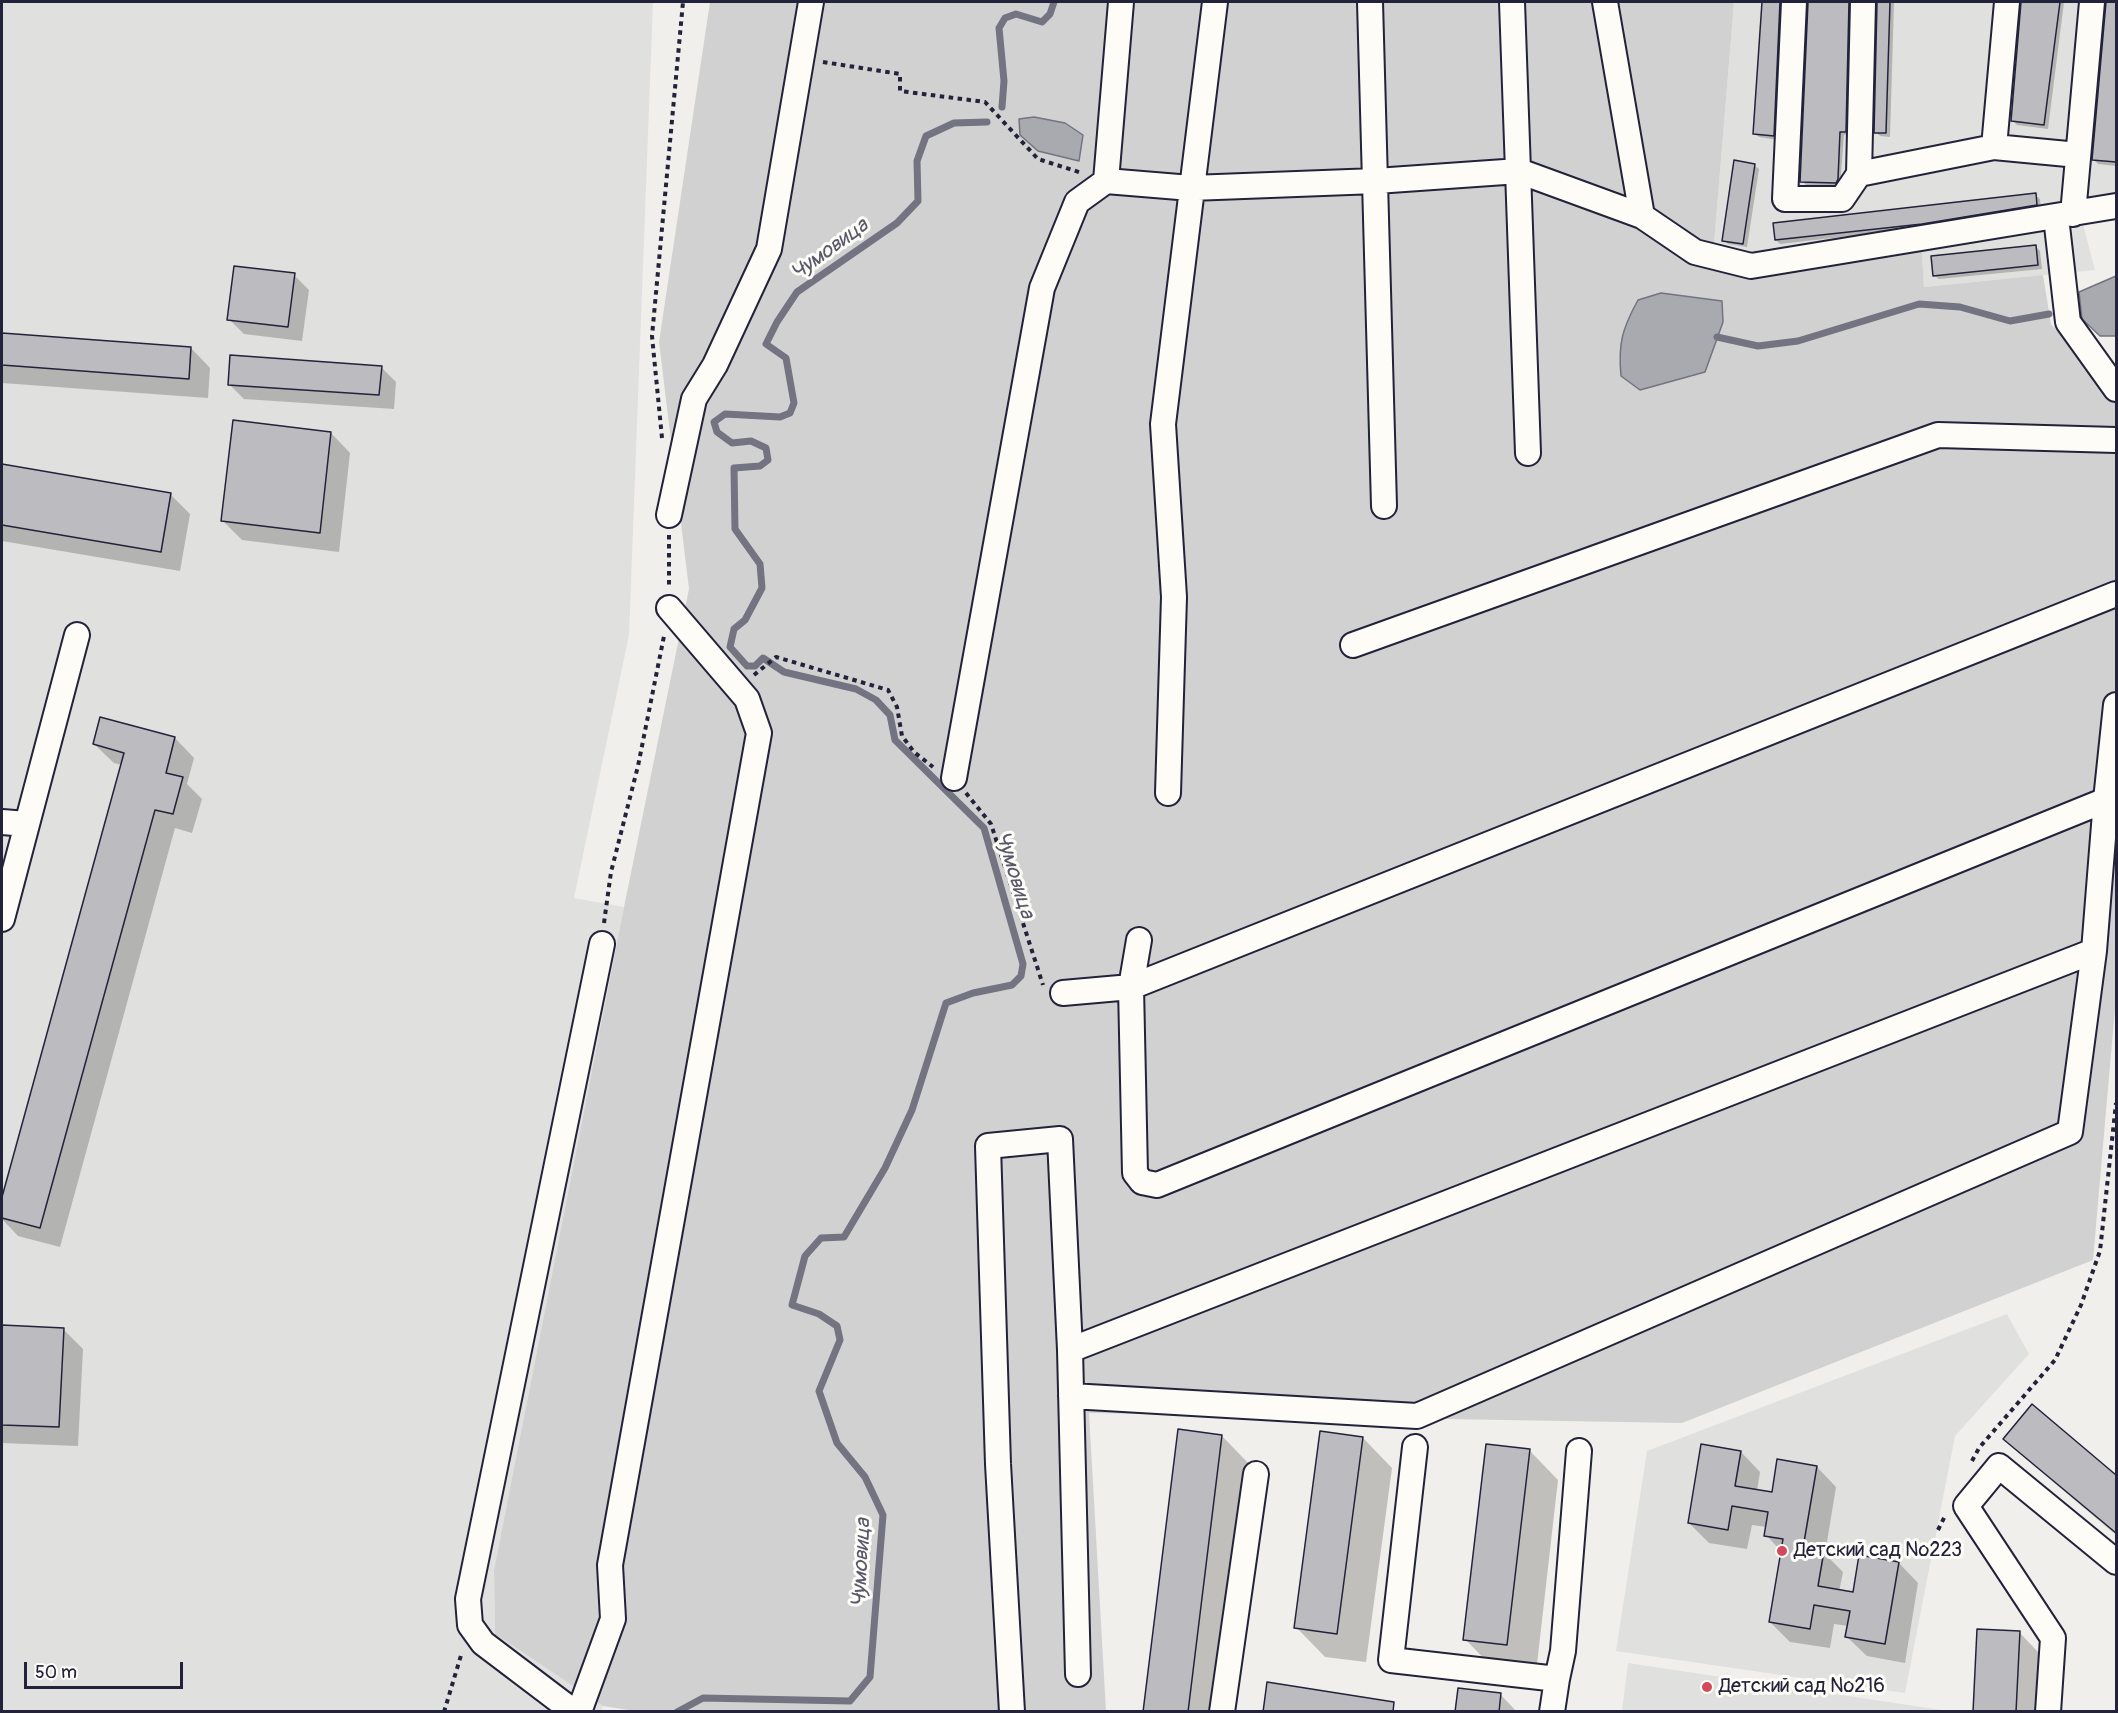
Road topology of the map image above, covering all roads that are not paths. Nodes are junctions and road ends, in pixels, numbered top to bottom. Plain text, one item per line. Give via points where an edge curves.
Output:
1 (811, 2) edge
2 (1121, 2) edge
3 (1215, 2) edge
4 (1370, 2) edge
5 (1512, 2) edge
6 (1605, 2) edge
7 (1794, 2) edge
8 (1863, 2) edge
9 (2007, 2) edge
10 (2092, 2) edge
11 (1994, 147) junction
12 (2078, 154) junction
13 (1519, 171) junction
14 (1859, 174) junction
15 (1106, 181) junction
16 (1376, 182) junction
17 (1191, 188) junction
18 (2116, 206) edge
19 (2064, 215) junction
20 (1642, 216) junction
21 (2116, 389) edge
22 (2116, 440) edge
23 (1528, 453) dead end
24 (1384, 506) dead end
25 (669, 515) dead end
26 (2116, 594) edge
27 (669, 609) dead end
28 (76, 634) dead end
29 (1353, 645) dead end
30 (2116, 705) edge
31 (954, 778) road end
32 (1168, 793) dead end
33 (2106, 800) junction
34 (2, 822) edge
35 (27, 824) junction
36 (2, 919) edge
37 (1139, 940) dead end
38 (602, 944) dead end
39 (2094, 951) junction
40 (1131, 987) junction
41 (1063, 993) road end
42 (1070, 1350) junction
43 (1071, 1396) junction
44 (1415, 1447) dead end
45 (1579, 1451) dead end
46 (1256, 1474) dead end
47 (2116, 1562) edge
48 (1078, 1674) dead end
49 (1557, 1679) junction
50 (574, 1712) edge
51 (579, 1712) edge
52 (1012, 1712) edge
53 (1222, 1712) edge
54 (1552, 1712) edge
55 (2048, 1712) edge

1 - 25 street via 769,249 715,365 694,399
2 - 15 street
3 - 17 street
4 - 16 street
5 - 13 street
6 - 20 street
7 - 14 street via 1785,199 1842,199
8 - 14 street
9 - 11 street
10 - 12 street
11 - 12 street
11 - 14 street
12 - 19 street
13 - 16 street
13 - 20 street
13 - 23 street
15 - 17 street
15 - 31 street via 1077,202 1042,288
16 - 17 street
16 - 24 street
17 - 32 street via 1163,424 1174,597
18 - 19 street
19 - 20 street via 1751,266 1695,252
19 - 21 street via 2068,322
22 - 29 street via 1938,435
26 - 40 street
27 - 51 street via 747,699 759,733 610,1565 613,1619
28 - 35 street
30 - 33 street
33 - 39 street
33 - 40 street via 1157,1185 1142,1182 1135,1173
34 - 35 street
35 - 36 street
37 - 40 street
38 - 50 street via 468,1599 470,1625 483,1643
39 - 42 street
39 - 43 street via 2070,1132 2059,1137 1417,1416
40 - 41 street
42 - 43 street
42 - 52 street via 1060,1139 988,1146
43 - 48 street
44 - 49 street via 1390,1660
45 - 49 street via 1563,1651
46 - 53 street
47 - 55 street via 1999,1466 1966,1506 2053,1638
49 - 54 street

